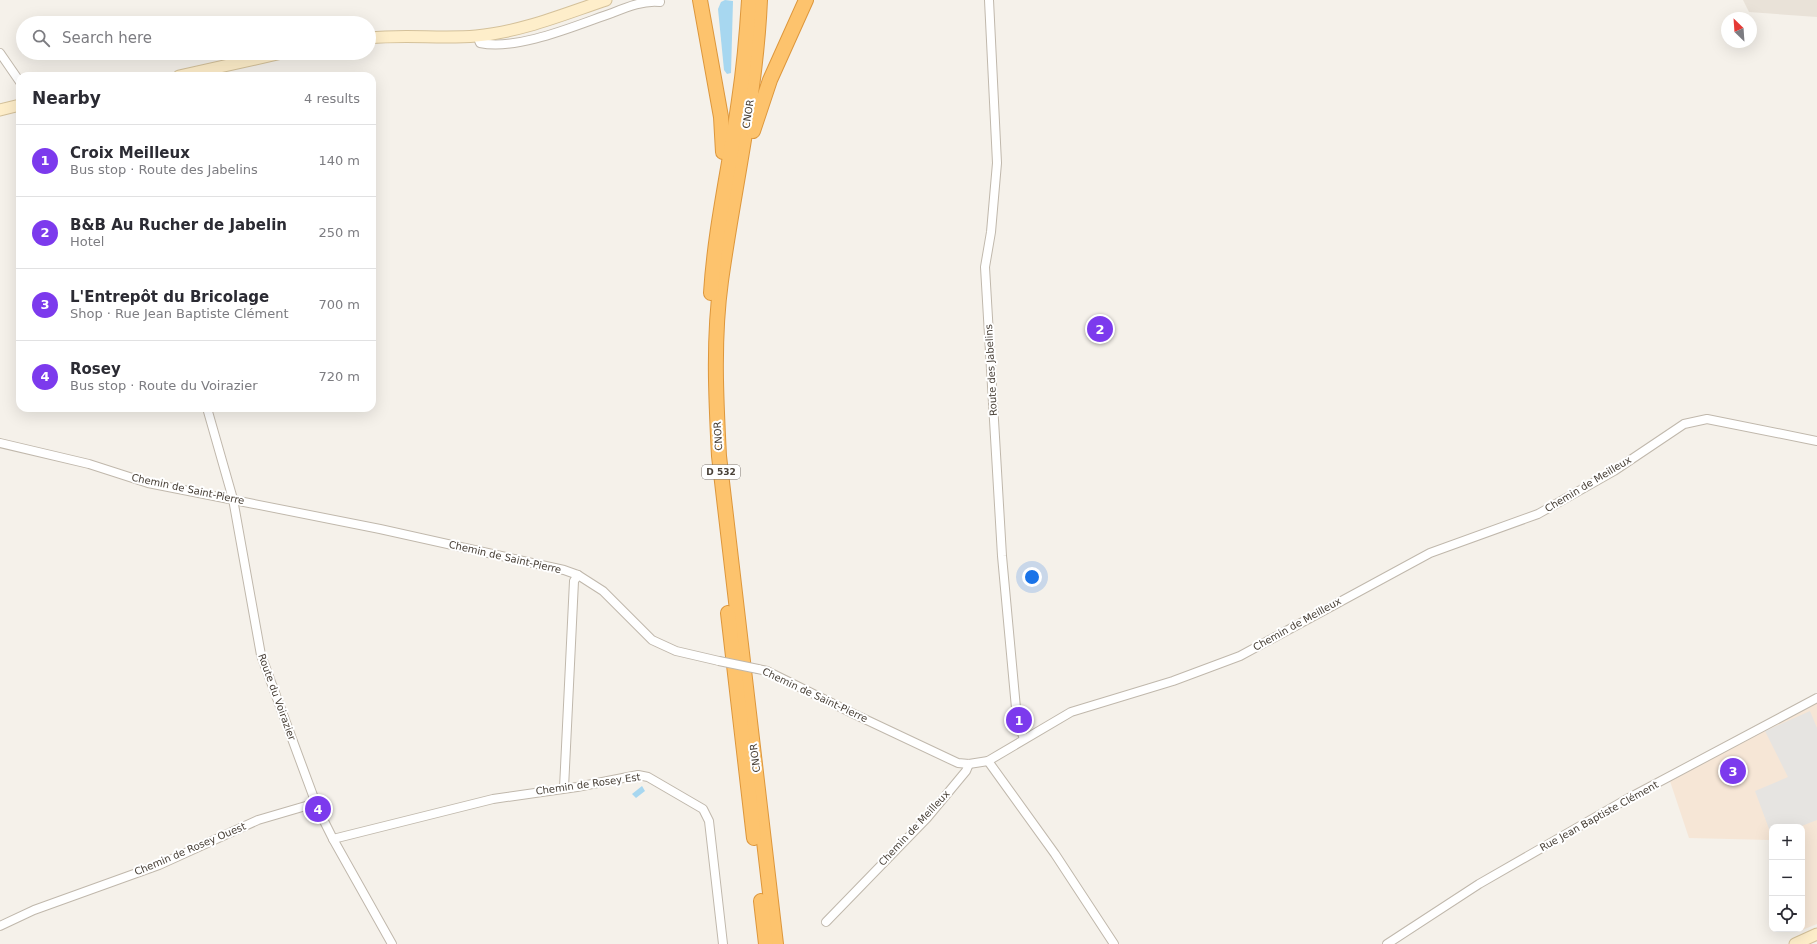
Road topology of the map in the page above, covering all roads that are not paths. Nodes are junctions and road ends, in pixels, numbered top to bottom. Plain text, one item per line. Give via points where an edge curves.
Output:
1 (700, 0) edge
2 (749, 0) edge
3 (760, 0) edge
4 (806, 0) edge
5 (988, 0) edge
6 (601, 1) edge
7 (660, 2) dead end
8 (478, 36) junction
9 (376, 38) edge
10 (0, 53) edge
11 (251, 60) edge
12 (197, 72) edge
13 (16, 76) edge
14 (16, 106) edge
15 (0, 110) edge
16 (731, 214) junction
17 (713, 258) junction
18 (208, 412) edge
19 (1817, 441) edge
20 (0, 443) edge
21 (233, 499) junction
22 (578, 575) junction
23 (1817, 698) edge
24 (1024, 739) junction
25 (988, 761) junction
26 (969, 764) junction
27 (564, 788) junction
28 (316, 803) junction
29 (333, 839) junction
30 (826, 922) dead end
31 (0, 926) edge
32 (1817, 934) edge
33 (392, 944) edge
34 (723, 944) edge
35 (766, 944) edge
36 (776, 944) edge
37 (1114, 944) edge
38 (1387, 944) edge
39 (1795, 944) edge

1 - 17 highway via 724,135
2 - 17 highway, CNOR / D 532 via 745,59
3 - 16 highway, CNOR / D 532 via 751,95
4 - 16 highway via 770,80 754,124
5 - 24 street, Route des Jabelins via 997,163 985,267 1002,556 1017,719
6 - 8 street via 520,28
7 - 8 street via 629,6 564,30 513,43 488,45 480,43
8 - 9 street
10 - 13 street
11 - 12 street
14 - 15 street
16 - 36 highway, CNOR / D 532 via 718,312 716,381 719,456
17 - 35 highway, CNOR / D 532 via 708,355 711,458
18 - 21 street, Route du Voirazier
19 - 24 street, Chemin de Meilleux via 1707,419 1684,424 1614,470 1538,514 1430,553 1240,656 1173,681 1071,712
20 - 21 street, Chemin de Saint-Pierre via 89,464 148,483
21 - 22 street, Chemin de Saint-Pierre via 403,534
21 - 28 street, Route du Voirazier via 261,655
22 - 26 street, Chemin de Saint-Pierre, bridge via 603,591 652,640 676,651 767,671 958,763
22 - 27 street via 574,581
23 - 38 street, Rue Jean Baptiste Clément via 1627,799 1478,884
24 - 25 street, Chemin de Meilleux
25 - 26 street, Chemin de Meilleux
25 - 37 street via 1055,854
26 - 30 street, Chemin de Meilleux via 966,772 927,818
27 - 29 street, Chemin de Rosey Est via 493,798
27 - 34 street, Chemin de Rosey Est via 643,776 652,778 703,809 709,820
28 - 29 street, Route du Voirazier
28 - 31 street, Chemin de Rosey Ouest via 258,820 159,865 34,910
29 - 33 street, Route du Voirazier
32 - 39 street

